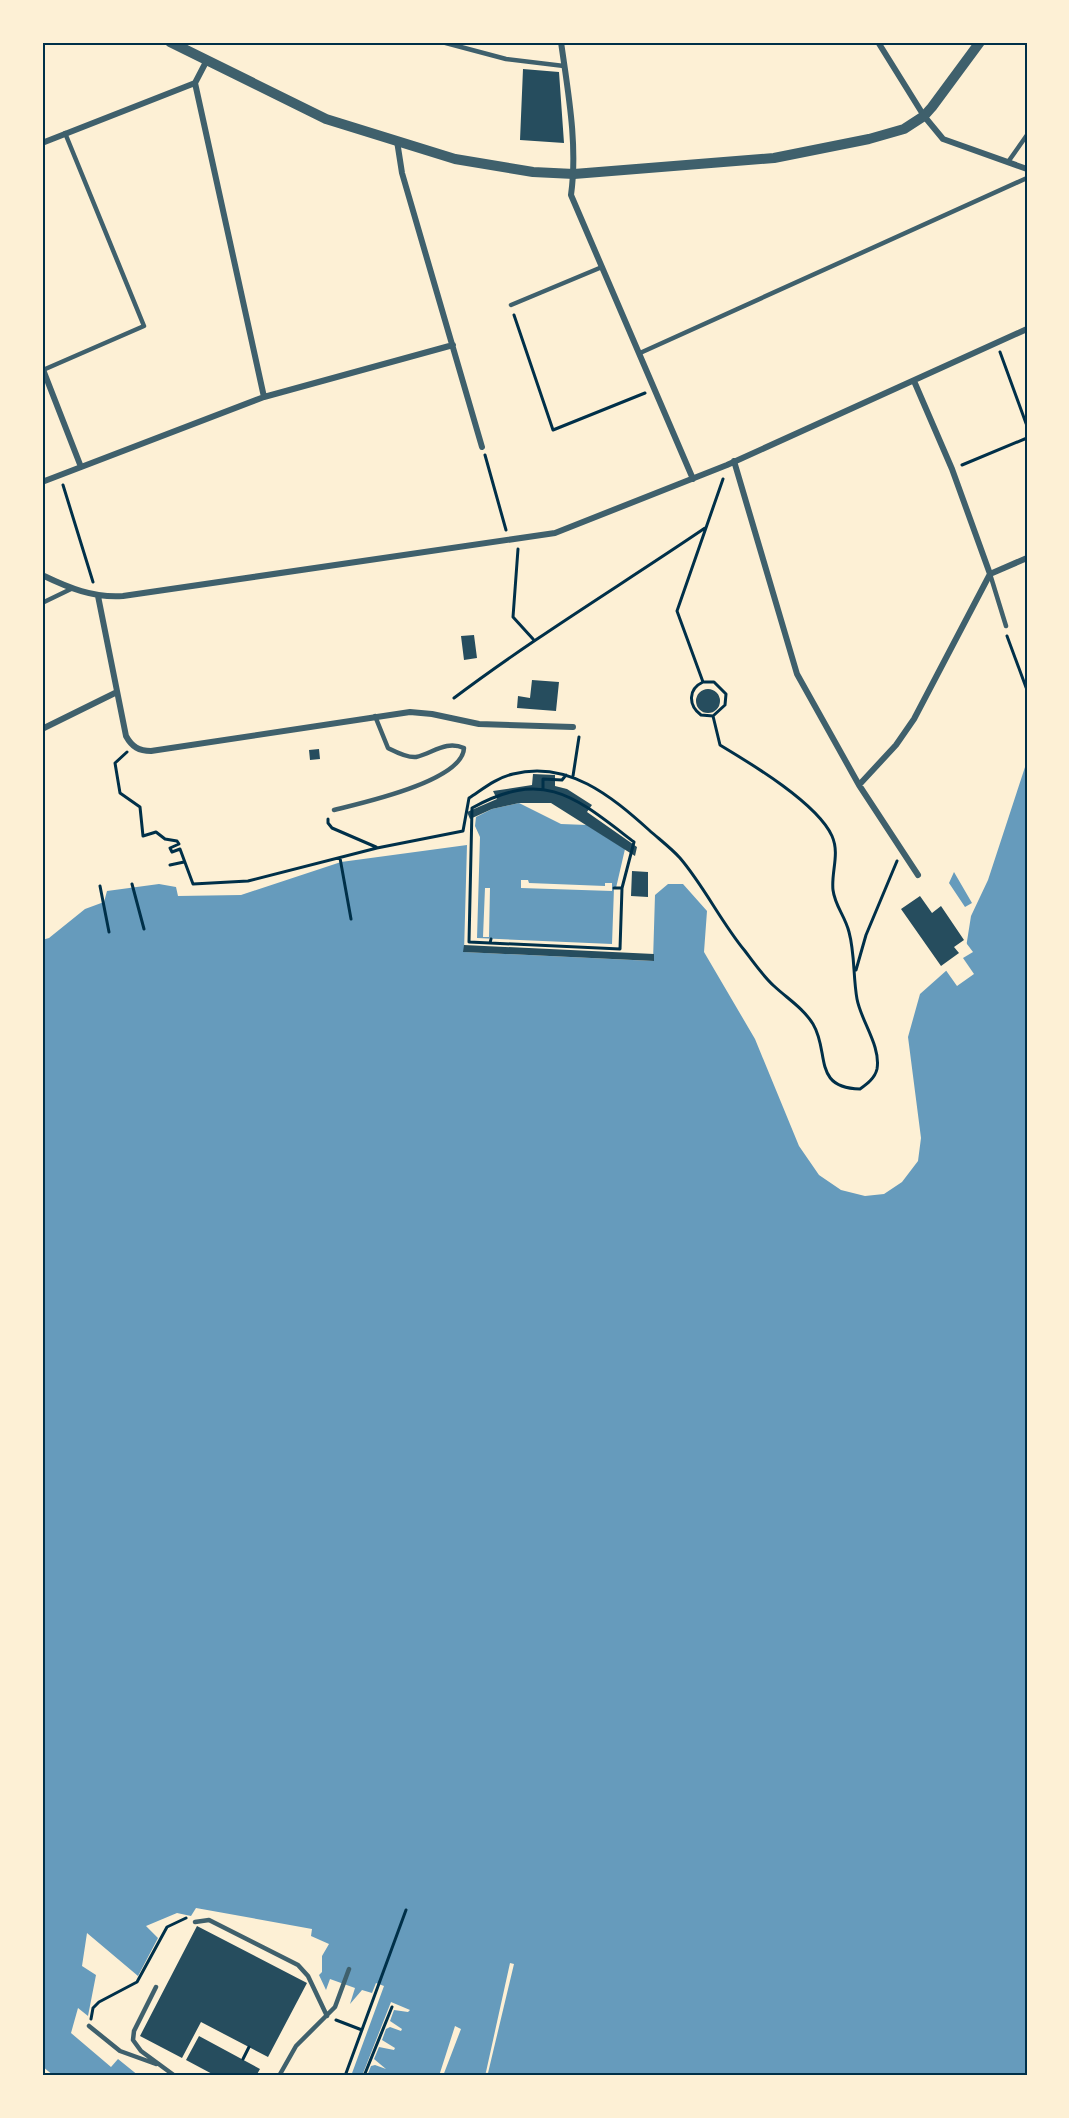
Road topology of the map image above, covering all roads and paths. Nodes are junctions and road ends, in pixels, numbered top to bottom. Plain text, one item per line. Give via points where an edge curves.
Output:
1 (170, 42) edge
2 (442, 42) edge
3 (561, 42) edge
4 (878, 42) edge
5 (980, 42) edge
6 (207, 60) junction
7 (564, 66) junction
8 (195, 82) junction
9 (924, 116) junction
10 (65, 133) junction
11 (1027, 135) edge
12 (397, 141) junction
13 (42, 143) edge
14 (1008, 162) junction
15 (1027, 169) edge
16 (574, 174) junction
17 (1027, 178) edge
18 (602, 267) junction
19 (511, 305) joint
20 (1027, 329) edge
21 (996, 342) junction
22 (453, 345) junction
23 (639, 353) junction
24 (43, 369) edge
25 (914, 381) junction
26 (655, 389) junction
27 (264, 397) junction
28 (1027, 426) edge
29 (1027, 438) edge
30 (482, 447) joint
31 (734, 461) junction
32 (727, 465) junction
33 (81, 468) junction
34 (952, 470) junction
35 (60, 475) junction
36 (693, 478) junction
37 (42, 482) edge
38 (707, 527) junction
39 (519, 538) junction
40 (509, 540) junction
41 (1027, 558) edge
42 (990, 574) junction
43 (42, 575) edge
44 (71, 589) junction
45 (98, 596) junction
46 (42, 603) edge
47 (1006, 626) joint
48 (533, 639) junction
49 (703, 682) junction
50 (1027, 690) edge
51 (117, 692) junction
52 (454, 698) dead end
53 (375, 716) junction
54 (713, 716) junction
55 (573, 727) dead end
56 (581, 727) dead end
57 (42, 729) edge
58 (133, 747) junction
59 (566, 775) junction
60 (573, 776) junction
61 (859, 785) junction
62 (543, 789) junction
63 (334, 810) joint
64 (377, 848) junction
65 (901, 851) junction
66 (340, 858) junction
67 (184, 862) junction
68 (170, 865) dead end
69 (918, 875) dead end
70 (132, 884) dead end
71 (100, 886) dead end
72 (614, 888) dead end
73 (622, 888) junction
74 (351, 919) dead end
75 (144, 929) dead end
76 (109, 932) dead end
77 (855, 972) junction
78 (406, 1910) dead end
79 (202, 1919) junction
80 (195, 1922) dead end
81 (349, 1969) dead end
82 (156, 1986) dead end
83 (392, 2007) dead end
84 (327, 2016) junction
85 (89, 2026) joint
86 (362, 2030) junction
87 (249, 2047) dead end
88 (243, 2059) dead end
89 (161, 2066) junction
90 (175, 2076) edge
91 (279, 2076) edge
92 (345, 2076) edge
93 (364, 2076) edge

1 - 6 street
2 - 7 lane via 506,59
3 - 7 street
4 - 9 street
5 - 9 street
6 - 8 street
6 - 12 street via 326,120
7 - 16 street
8 - 10 street
8 - 27 street
9 - 14 street via 950,143
9 - 16 street via 885,135 774,158
10 - 13 street
10 - 24 lane via 144,326
11 - 14 lane
12 - 16 street via 502,168
12 - 22 street via 402,173
14 - 15 street
16 - 18 street via 571,195
17 - 23 lane
18 - 19 lane
18 - 23 street
19 - 26 path via 553,430
20 - 21 street
21 - 25 street
21 - 28 path
22 - 27 street
22 - 30 street
23 - 26 street
24 - 33 street
25 - 31 street
25 - 34 street
26 - 36 street
27 - 33 street
29 - 34 path
30 - 40 path
31 - 32 street
31 - 61 street via 797,674
32 - 36 street
32 - 38 path
33 - 35 street
34 - 42 street
35 - 37 street
35 - 45 path
36 - 39 street via 555,533
38 - 48 path via 621,586
38 - 49 path via 677,610
39 - 40 street
39 - 48 path via 513,617
40 - 45 street via 123,596
41 - 42 street
42 - 47 lane
42 - 61 street via 910,726
43 - 44 street
44 - 45 street
44 - 46 lane
45 - 51 street
47 - 50 path
48 - 52 path
49 - 54 path via 691,694 692,707 701,715
49 - 54 path via 714,682 726,694 723,710
51 - 57 street
51 - 58 street via 126,736
53 - 55 street via 421,712 479,724
53 - 58 street via 151,751
53 - 63 lane via 388,748 399,754 414,757 458,745 464,748 464,754 445,774 392,795
54 - 77 path via 720,745 765,772 820,820 832,836 836,852 832,886 835,903 849,931
56 - 60 path
58 - 67 path via 115,763 120,793 140,807 143,836 156,832 177,841 172,852 180,849
59 - 60 path
59 - 62 path via 562,780 543,779
59 - 64 path via 512,774 469,798 463,831
60 - 77 path via 611,798 679,858 743,950 814,1026 826,1073 839,1086 860,1089 870,1082 877,1069 877,1053 859,1011
61 - 65 street
62 - 73 path via 568,796 634,842
62 - 73 path via 494,796 472,808 469,942 620,948
63 - 64 path via 328,823 332,828
64 - 66 path
65 - 69 street
65 - 77 path
66 - 67 path via 248,881 193,884
66 - 74 path
67 - 68 path
70 - 75 path
71 - 76 path
72 - 73 path
78 - 86 path
79 - 80 lane
79 - 84 lane via 298,1965 308,1976
79 - 85 path via 192,1916 170,1925 140,1979 96,2004
81 - 84 lane via 335,2007
82 - 89 lane via 132,2035 135,2045
83 - 93 path
84 - 86 path
84 - 91 lane via 296,2046
85 - 89 lane via 120,2051
86 - 92 path
87 - 88 path
89 - 90 lane

